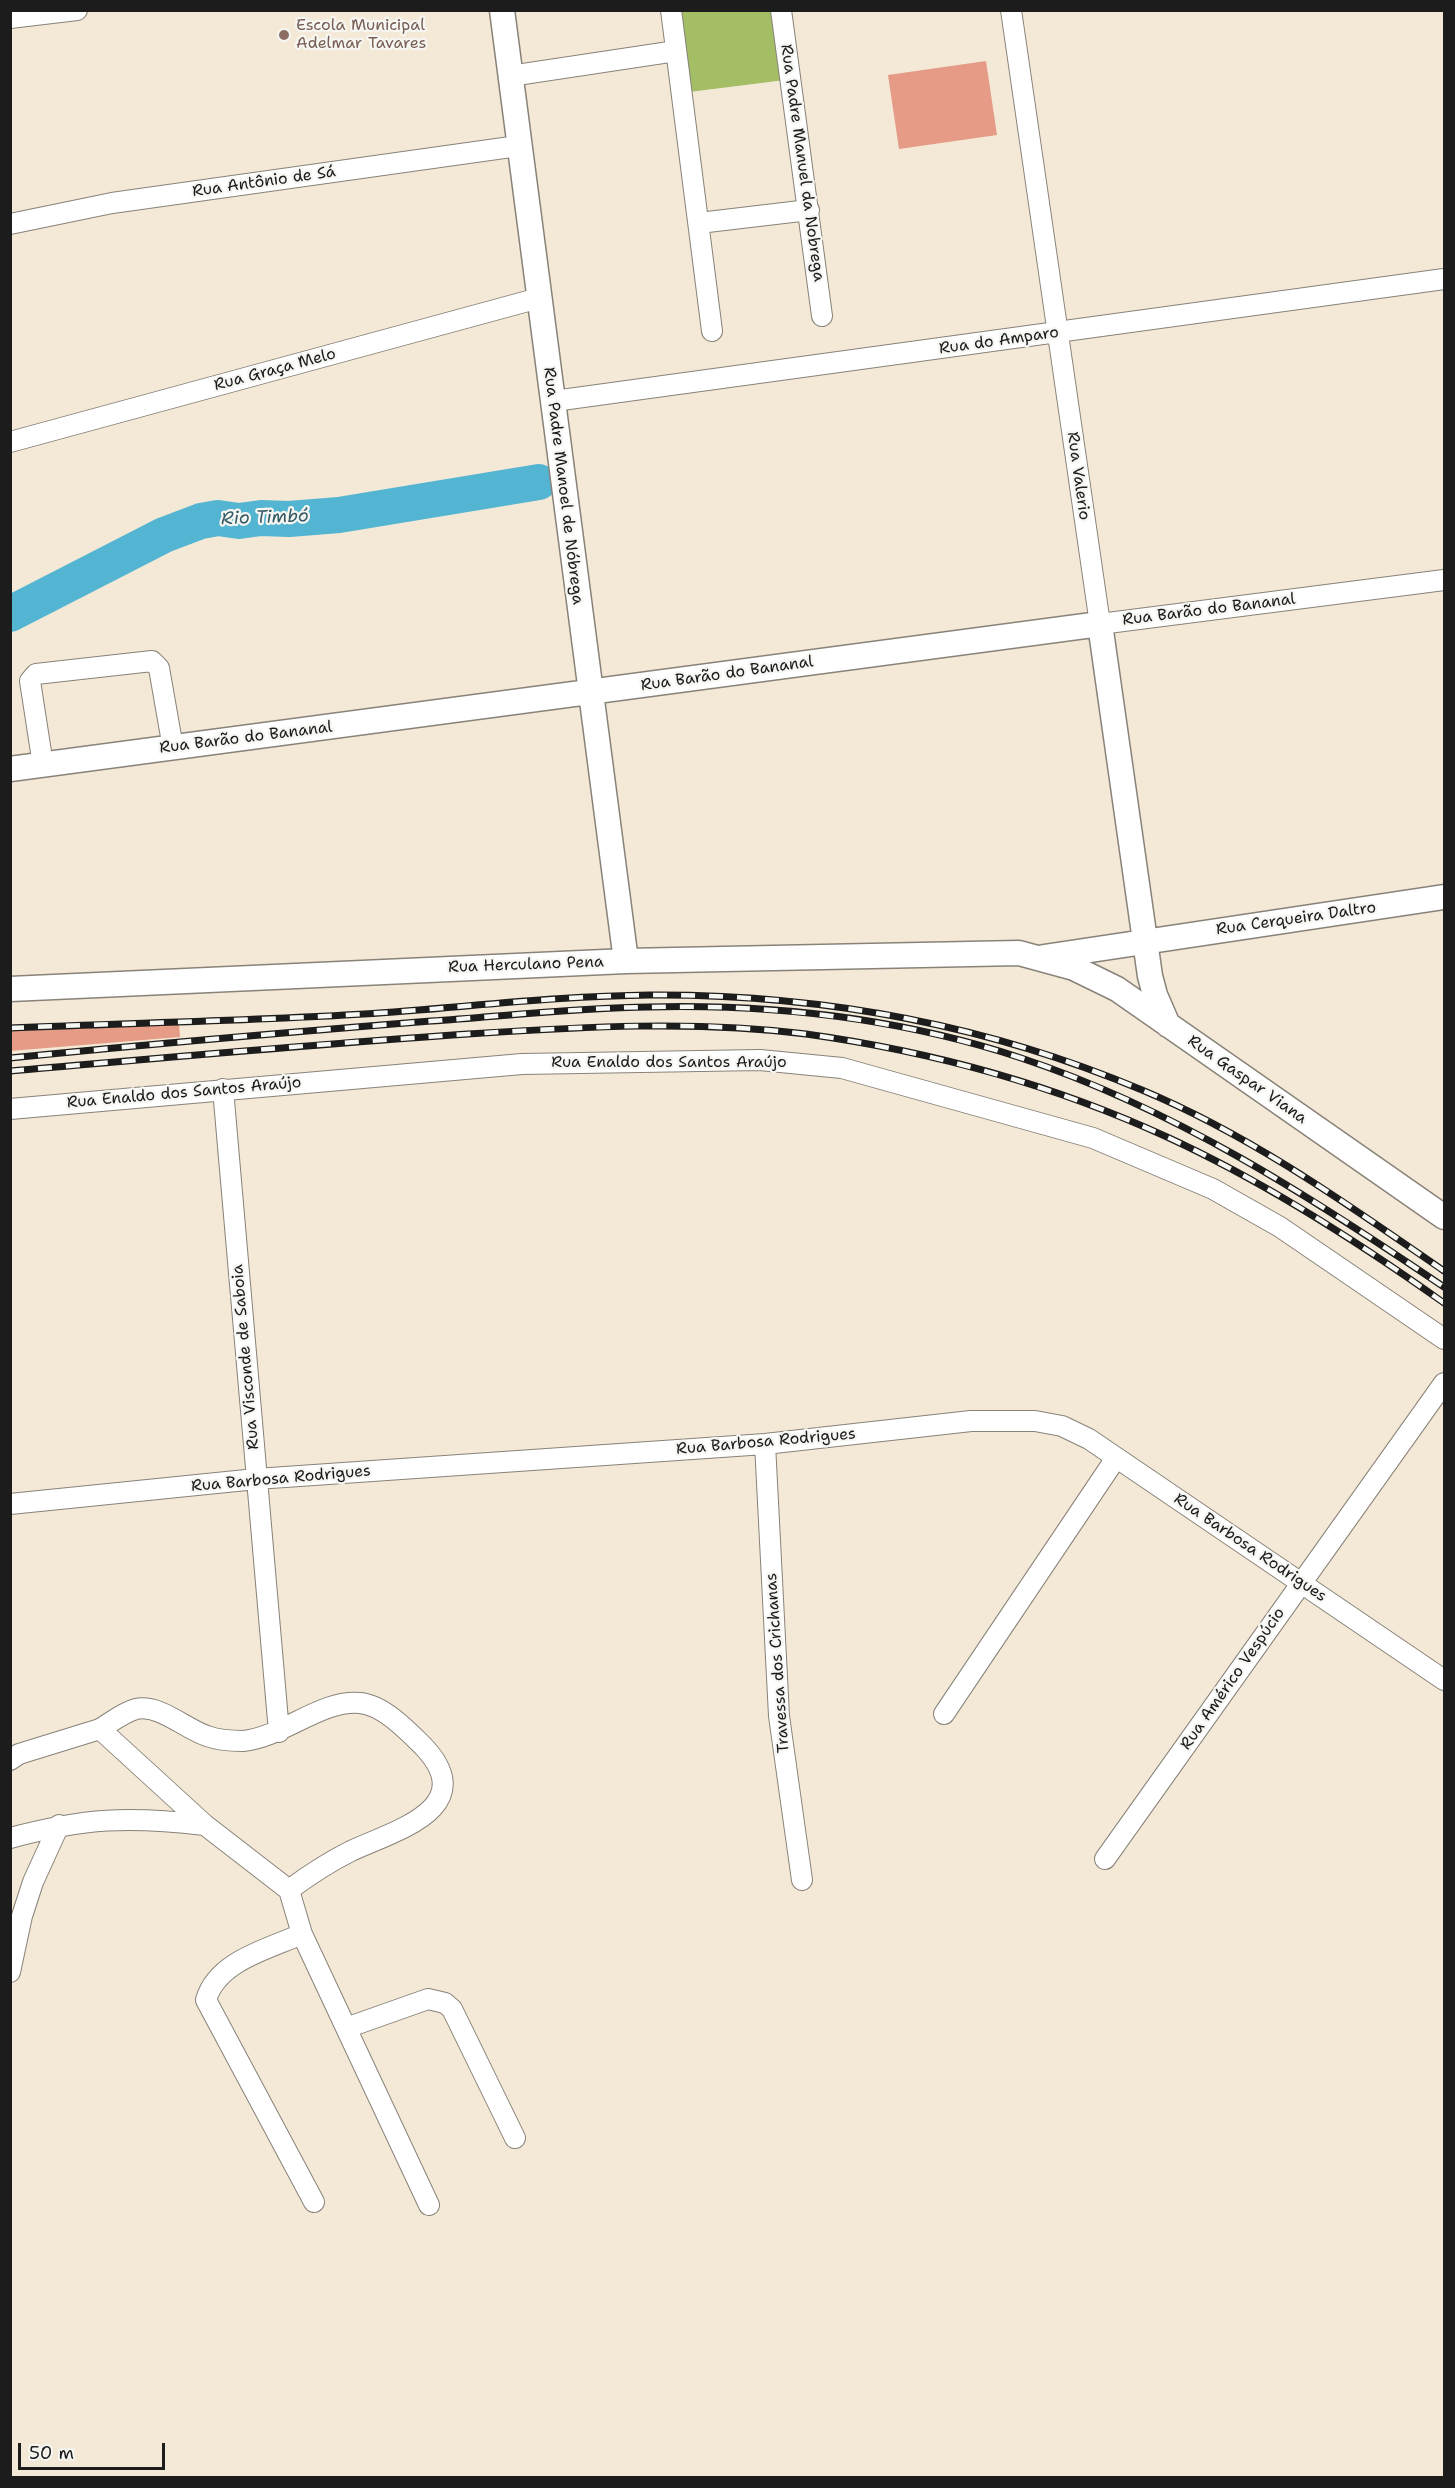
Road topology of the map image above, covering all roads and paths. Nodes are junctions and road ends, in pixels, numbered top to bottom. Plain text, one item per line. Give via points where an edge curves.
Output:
1 (77, 10) edge
2 (502, 10) edge
3 (671, 10) edge
4 (781, 10) edge
5 (1017, 11) edge
6 (10, 18) edge
7 (676, 51) junction
8 (510, 76) junction
9 (518, 146) junction
10 (808, 210) junction
11 (699, 223) junction
12 (10, 224) edge
13 (1444, 279) edge
14 (539, 298) junction
15 (822, 316) dead end
16 (712, 331) dead end
17 (1058, 334) junction
18 (554, 401) junction
19 (10, 442) edge
20 (1444, 580) edge
21 (1100, 624) junction
22 (589, 693) junction
23 (173, 748) junction
24 (43, 765) junction
25 (10, 769) edge
26 (1444, 897) edge
27 (1147, 941) junction
28 (1041, 957) junction
29 (626, 961) junction
30 (10, 989) edge
31 (1168, 1025) junction
32 (223, 1089) junction
33 (10, 1109) edge
34 (1444, 1217) edge
35 (1444, 1339) edge
36 (1444, 1383) edge
37 (765, 1444) junction
38 (1116, 1458) junction
39 (256, 1479) junction
40 (10, 1504) edge
41 (1302, 1582) junction
42 (1444, 1680) edge
43 (944, 1714) dead end
44 (100, 1729) junction
45 (279, 1732) junction
46 (10, 1760) edge
47 (59, 1825) junction
48 (205, 1825) junction
49 (10, 1838) edge
50 (1105, 1859) dead end
51 (802, 1880) dead end
52 (289, 1890) junction
53 (302, 1934) junction
54 (10, 1972) edge
55 (346, 2028) junction
56 (515, 2138) dead end
57 (314, 2202) dead end
58 (429, 2205) dead end

1 - 6 street
2 - 8 main road, Rua Padre Manoel de Nóbrega
3 - 7 street
4 - 10 street, Rua Padre Manuel da Nobrega
5 - 17 street, Rua Valerio
7 - 8 street
7 - 11 street
8 - 9 main road, Rua Padre Manoel de Nóbrega
9 - 12 street, Rua Antônio de Sá via 112,203
9 - 14 main road, Rua Padre Manoel de Nóbrega
10 - 11 street
10 - 15 street, Rua Padre Manuel da Nobrega
11 - 16 street
13 - 17 street, Rua do Amparo
14 - 18 main road, Rua Padre Manoel de Nóbrega
14 - 19 street, Rua Graça Melo
17 - 18 street, Rua do Amparo
17 - 21 street, Rua Valerio
18 - 22 main road, Rua Padre Manoel de Nóbrega
20 - 21 street, Rua Barão do Bananal
21 - 22 main road, Rua Barão do Bananal
21 - 27 main road, Rua Valerio
22 - 23 main road, Rua Barão do Bananal
22 - 29 main road, Rua Padre Manoel de Nóbrega
23 - 24 main road, Rua Barão do Bananal
23 - 24 street via 159,668 152,660 36,674 30,681
24 - 25 main road, Rua Barão do Bananal
26 - 27 main road, Rua Cerqueira Daltro
27 - 28 main road, Rua Cerqueira Daltro
27 - 31 main road via 1155,995
28 - 29 main road, Rua Herculano Pena via 996,952
28 - 31 main road, Rua Gaspar Viana via 1117,989
29 - 30 main road, Rua Herculano Pena
31 - 34 main road, Rua Gaspar Viana
32 - 33 street, Rua Enaldo dos Santos Araújo
32 - 35 street, Rua Enaldo dos Santos Araújo via 522,1064 760,1060 842,1068 1093,1138 1213,1189 1280,1227
32 - 39 street, Rua Visconde de Saboia
36 - 41 street, Rua Américo Vespúcio
37 - 38 street, Rua Barbosa Rodrigues via 971,1421 1035,1421 1062,1425
37 - 39 street, Rua Barbosa Rodrigues
37 - 51 street, Travessa dos Crichanas via 779,1716
38 - 41 street, Rua Barbosa Rodrigues
38 - 43 street
39 - 40 street, Rua Barbosa Rodrigues
39 - 45 street, Rua Visconde de Saboia
41 - 42 street, Rua Barbosa Rodrigues
41 - 50 street, Rua Américo Vespúcio
44 - 45 street via 134,1709 146,1709 207,1736 235,1741
44 - 46 street
44 - 48 street
45 - 52 street via 317,1713 360,1703 376,1708 409,1732 436,1760 443,1783 439,1798 425,1817 321,1867
47 - 48 street via 152,1818
47 - 49 street
47 - 54 street via 33,1882
48 - 52 street
52 - 53 street
53 - 55 street
53 - 57 street via 220,1974 210,1986 206,2000
55 - 56 street via 428,1999 446,2002
55 - 58 street

